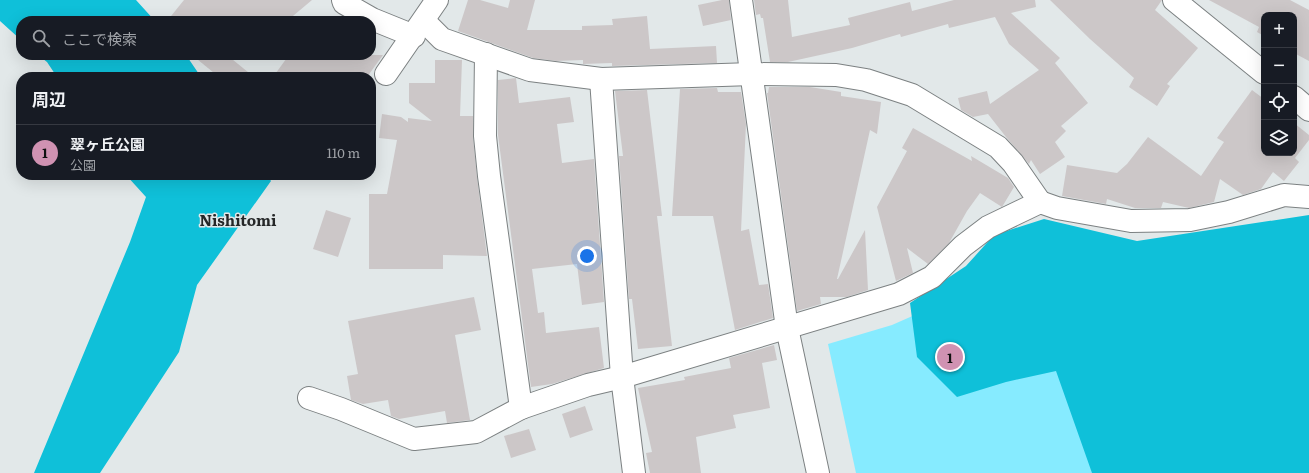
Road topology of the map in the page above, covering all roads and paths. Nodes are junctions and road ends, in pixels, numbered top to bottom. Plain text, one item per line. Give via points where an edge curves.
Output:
1 (343, 0) edge
2 (438, 0) edge
3 (741, 0) edge
4 (1174, 0) edge
5 (367, 16) edge
6 (376, 20) edge
7 (419, 29) junction
8 (486, 54) junction
9 (1261, 71) edge
10 (386, 74) dead end
11 (752, 74) junction
12 (601, 80) junction
13 (1297, 100) edge
14 (1309, 110) edge
15 (1309, 197) edge
16 (1040, 202) junction
17 (787, 328) junction
18 (622, 377) junction
19 (309, 398) dead end
20 (521, 408) junction
21 (634, 473) edge
22 (818, 473) edge

1 - 5 street
2 - 7 street
3 - 11 street
4 - 9 street
6 - 7 street
7 - 8 street
7 - 10 street
8 - 12 street via 530,70
8 - 20 street via 485,136
11 - 12 street
11 - 16 street via 836,74 866,80 912,95 998,147 1013,162
11 - 17 street
12 - 18 street
13 - 14 street
15 - 16 street via 1284,195 1229,212 1190,220 1131,220 1057,208
16 - 17 street via 988,227 962,246 932,277 899,294
17 - 18 street
17 - 22 street
18 - 20 street via 588,385
18 - 21 street
19 - 20 street via 414,439 476,432

